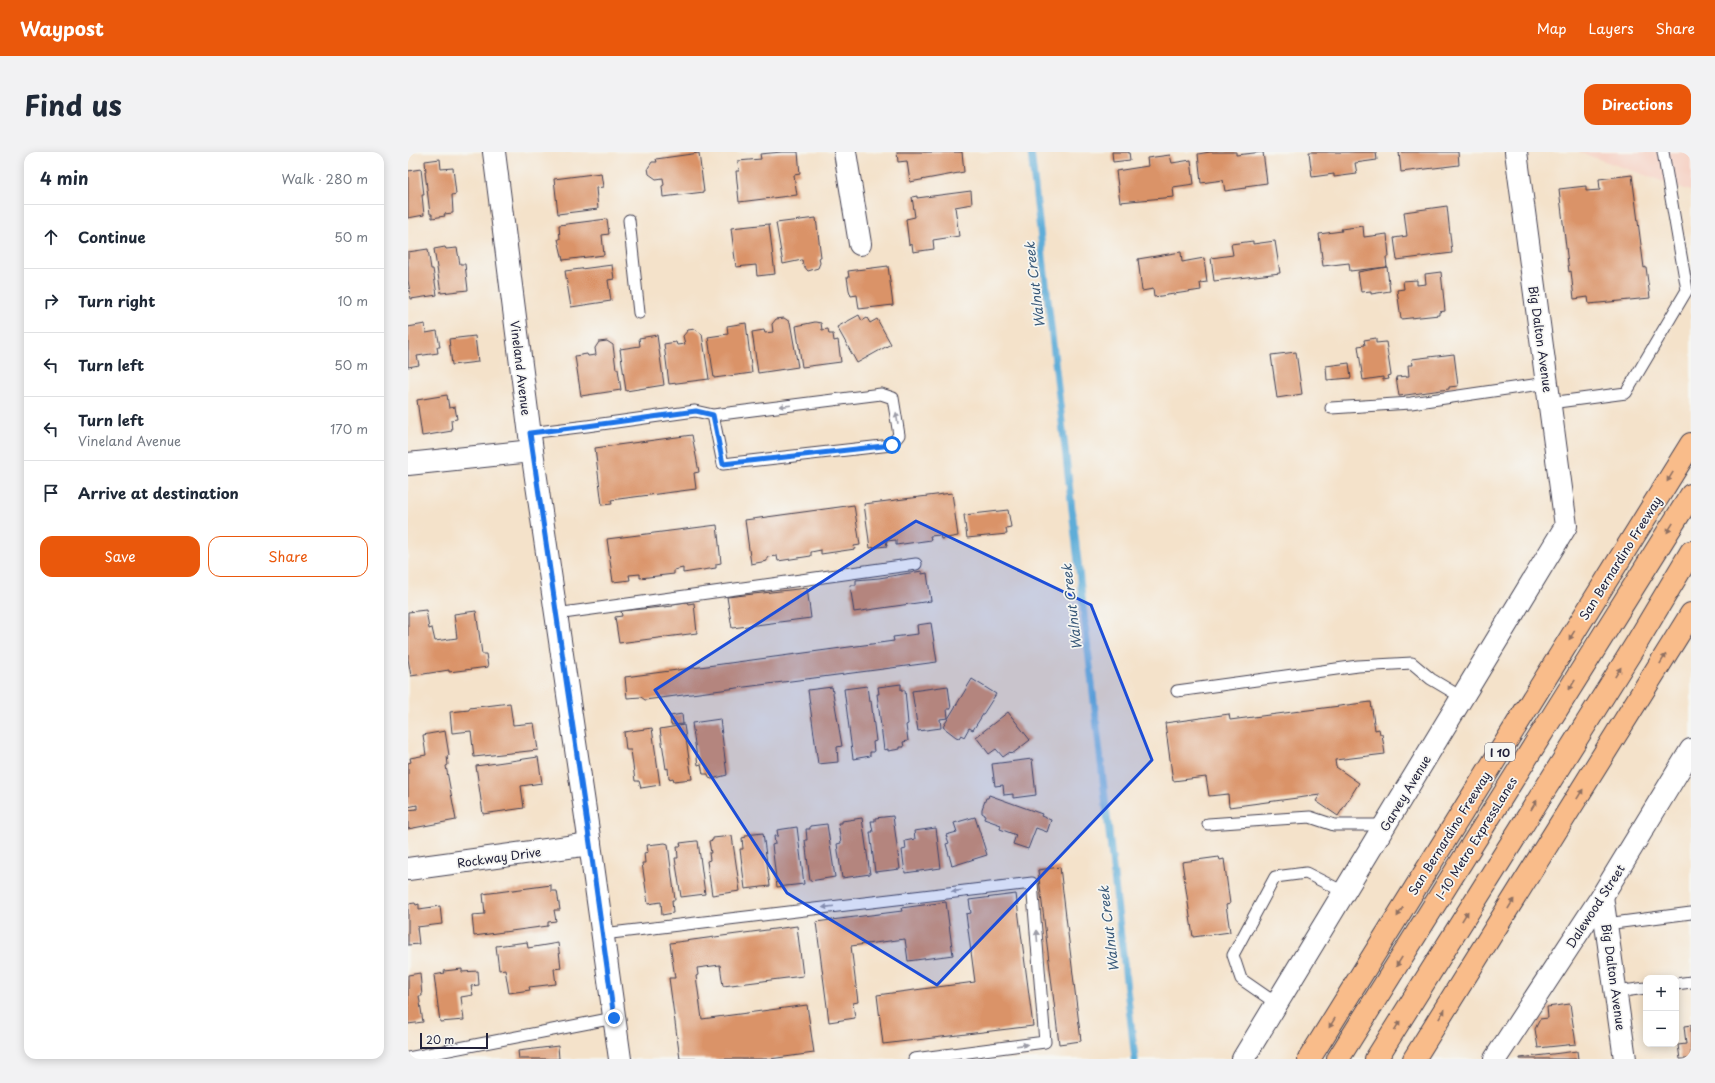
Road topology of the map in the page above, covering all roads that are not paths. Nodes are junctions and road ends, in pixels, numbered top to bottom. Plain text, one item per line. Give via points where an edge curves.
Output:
1 (494, 152) edge
2 (845, 152) edge
3 (1516, 152) edge
4 (1663, 152) edge
5 (629, 220) dead end
6 (860, 244) dead end
7 (639, 313) dead end
8 (1548, 393) junction
9 (1331, 408) dead end
10 (713, 415) junction
11 (531, 442) junction
12 (1691, 444) edge
13 (408, 464) edge
14 (1691, 495) edge
15 (1566, 526) joint
16 (1691, 552) edge
17 (916, 564) dead end
18 (556, 614) junction
19 (1691, 614) edge
20 (1177, 691) dead end
21 (1463, 698) junction
22 (1691, 750) edge
23 (1208, 824) dead end
24 (1386, 825) junction
25 (590, 844) junction
26 (408, 869) edge
27 (1344, 892) junction
28 (1602, 896) junction
29 (1691, 913) edge
30 (1606, 924) junction
31 (603, 934) junction
32 (1691, 982) edge
33 (1679, 984) edge
34 (1643, 988) edge
35 (1616, 992) junction
36 (1276, 1004) junction
37 (614, 1018) junction
38 (408, 1058) edge
39 (620, 1059) edge
40 (914, 1059) edge
41 (1243, 1059) edge
42 (1309, 1059) edge
43 (1338, 1059) edge
44 (1376, 1059) edge
45 (1414, 1059) edge
46 (1495, 1059) edge
47 (1625, 1059) edge

1 - 11 street, Vineland Avenue
2 - 6 street
3 - 8 street, Big Dalton Avenue
4 - 8 lane via 1687,290 1626,393
5 - 7 lane
8 - 9 lane
8 - 15 street, Big Dalton Avenue
10 -> 10 lane via 723,464 892,445 899,435 894,398 881,394
10 - 11 lane via 696,411 587,426
11 - 13 street
11 - 18 street, Vineland Avenue
12 -> 42 highway, San Bernardino Freeway / I 10
14 -> 43 highway, I-10 Metro ExpressLanes
15 - 21 street, Garvey Avenue
44 -> 16 highway
17 - 18 lane
18 - 25 street, Vineland Avenue
45 -> 19 highway
20 - 21 lane via 1358,666 1412,663 1431,679
21 - 24 street, Garvey Avenue
22 - 28 street, Dalewood Street
23 - 24 lane via 1310,817 1334,825
24 - 27 street, Garvey Avenue
25 - 26 street, Rockway Drive
25 - 31 street, Vineland Avenue
27 - 36 street, Garvey Avenue
27 - 36 lane via 1306,873 1275,877 1233,954 1241,979
28 - 30 street, Big Dalton Avenue
28 - 46 street, Dalewood Street
29 - 30 lane
30 - 35 street, Big Dalton Avenue
31 - 37 street, Vineland Avenue
40 -> 31 lane via 1045,1042 1032,882
32 - 33 lane
34 - 35 lane
35 - 47 street, Big Dalton Avenue
36 - 41 street, Garvey Avenue
37 - 38 lane
37 - 39 street, Vineland Avenue

